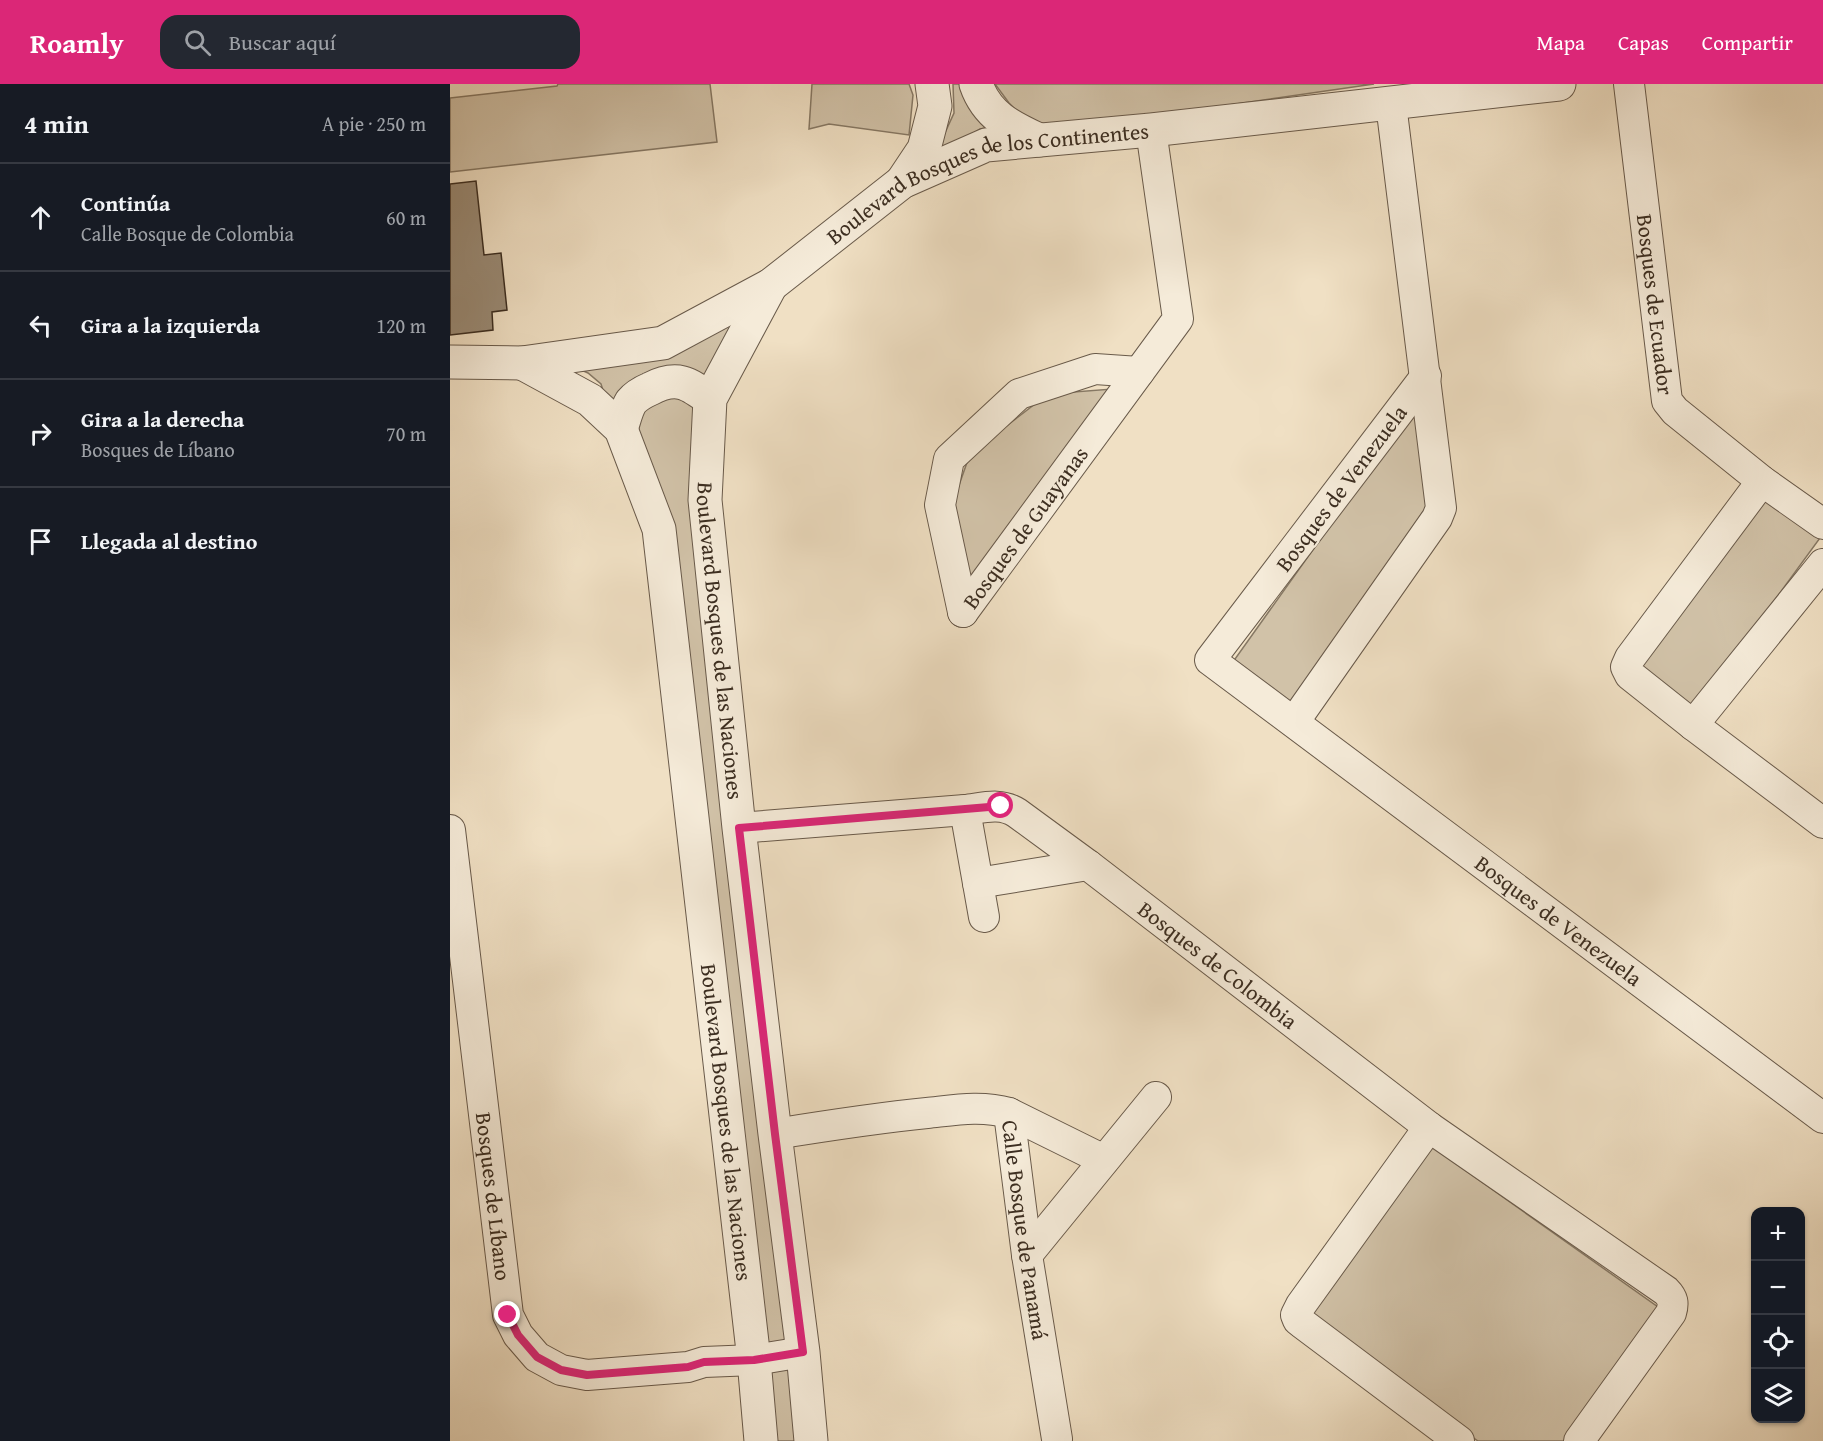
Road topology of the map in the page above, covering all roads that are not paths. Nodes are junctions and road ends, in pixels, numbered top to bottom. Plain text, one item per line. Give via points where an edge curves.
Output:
1 (932, 84) edge
2 (976, 84) edge
3 (1559, 84) edge
4 (1629, 84) edge
5 (1391, 104) junction
6 (1151, 130) junction
7 (1039, 140) junction
8 (902, 182) junction
9 (771, 285) junction
10 (450, 362) edge
11 (522, 363) junction
12 (1139, 372) junction
13 (1426, 376) junction
14 (710, 399) junction
15 (621, 429) junction
16 (1762, 481) junction
17 (1823, 524) edge
18 (1823, 564) edge
19 (1294, 722) junction
20 (1693, 725) junction
21 (965, 810) junction
22 (1823, 823) edge
23 (739, 828) junction
24 (450, 830) edge
25 (1088, 865) junction
26 (978, 883) junction
27 (984, 916) dead end
28 (1156, 1097) dead end
29 (1009, 1113) junction
30 (1823, 1118) edge
31 (1429, 1127) junction
32 (775, 1134) junction
33 (1104, 1160) junction
34 (1027, 1256) junction
35 (803, 1352) junction
36 (754, 1360) junction
37 (1057, 1440) edge
38 (761, 1441) edge
39 (811, 1441) edge
40 (1460, 1441) edge
41 (1579, 1441) edge

1 - 8 street via 935,106 924,149
2 - 7 street via 990,110 1010,126
3 - 5 street, Boulevard Bosques de los Continentes
4 - 16 street, Bosques de Ecuador via 1667,401
5 - 6 street, Boulevard Bosques de los Continentes
5 - 13 street, Bosques de Venezuela
6 - 7 street, Boulevard Bosques de los Continentes
6 - 12 street, Bosques de Guayanas via 1178,319
7 - 8 street, Boulevard Bosques de los Continentes via 986,145
8 - 9 street, Boulevard Bosques de los Continentes
9 - 11 street, Boulevard Bosques de los Continentes via 663,343
9 - 14 street, Boulevard Bosques de las Naciones
10 - 11 street, Boulevard Bosques de los Continentes
11 - 15 street, Boulevard Bosques de las Naciones via 591,400
12 - 12 street, Bosques de Guayanas via 977,593 963,612 940,505 949,459 1019,394 1095,369
13 - 19 street, Bosques de Venezuela via 1441,502 1439,513
13 - 19 street, Bosques de Venezuela via 1210,660
14 - 15 street via 681,381 668,381 639,394 630,403
14 - 23 street, Boulevard Bosques de las Naciones via 705,500
15 - 36 street, Boulevard Bosques de las Naciones via 659,529
16 - 17 street, Bosques de Ecuador
16 - 20 street via 1626,668
18 - 20 street
19 - 30 street, Bosques de Venezuela
20 - 22 street
21 - 23 street
21 - 25 street, Bosques de Colombia via 1006,808
21 - 26 street
23 - 32 street, Boulevard Bosques de las Naciones
24 - 36 street, Bosques de Líbano via 508,1315 518,1335 537,1357 561,1370 587,1375
25 - 26 street
25 - 31 street, Bosques de Colombia
26 - 27 street
28 - 33 street
29 - 32 street, Calle Bosque de Panamá via 976,1107
29 - 33 street
29 - 34 street, Calle Bosque de Panamá
31 - 40 street via 1296,1315
31 - 41 street, Bosques de Colombia via 1671,1296 1671,1313
32 - 35 street, Boulevard Bosques de las Naciones
33 - 34 street
34 - 37 street, Calle Bosque de Panamá
35 - 36 street, Bosques de Líbano
35 - 39 street, Boulevard Bosques de las Naciones
36 - 38 street, Boulevard Bosques de las Naciones

